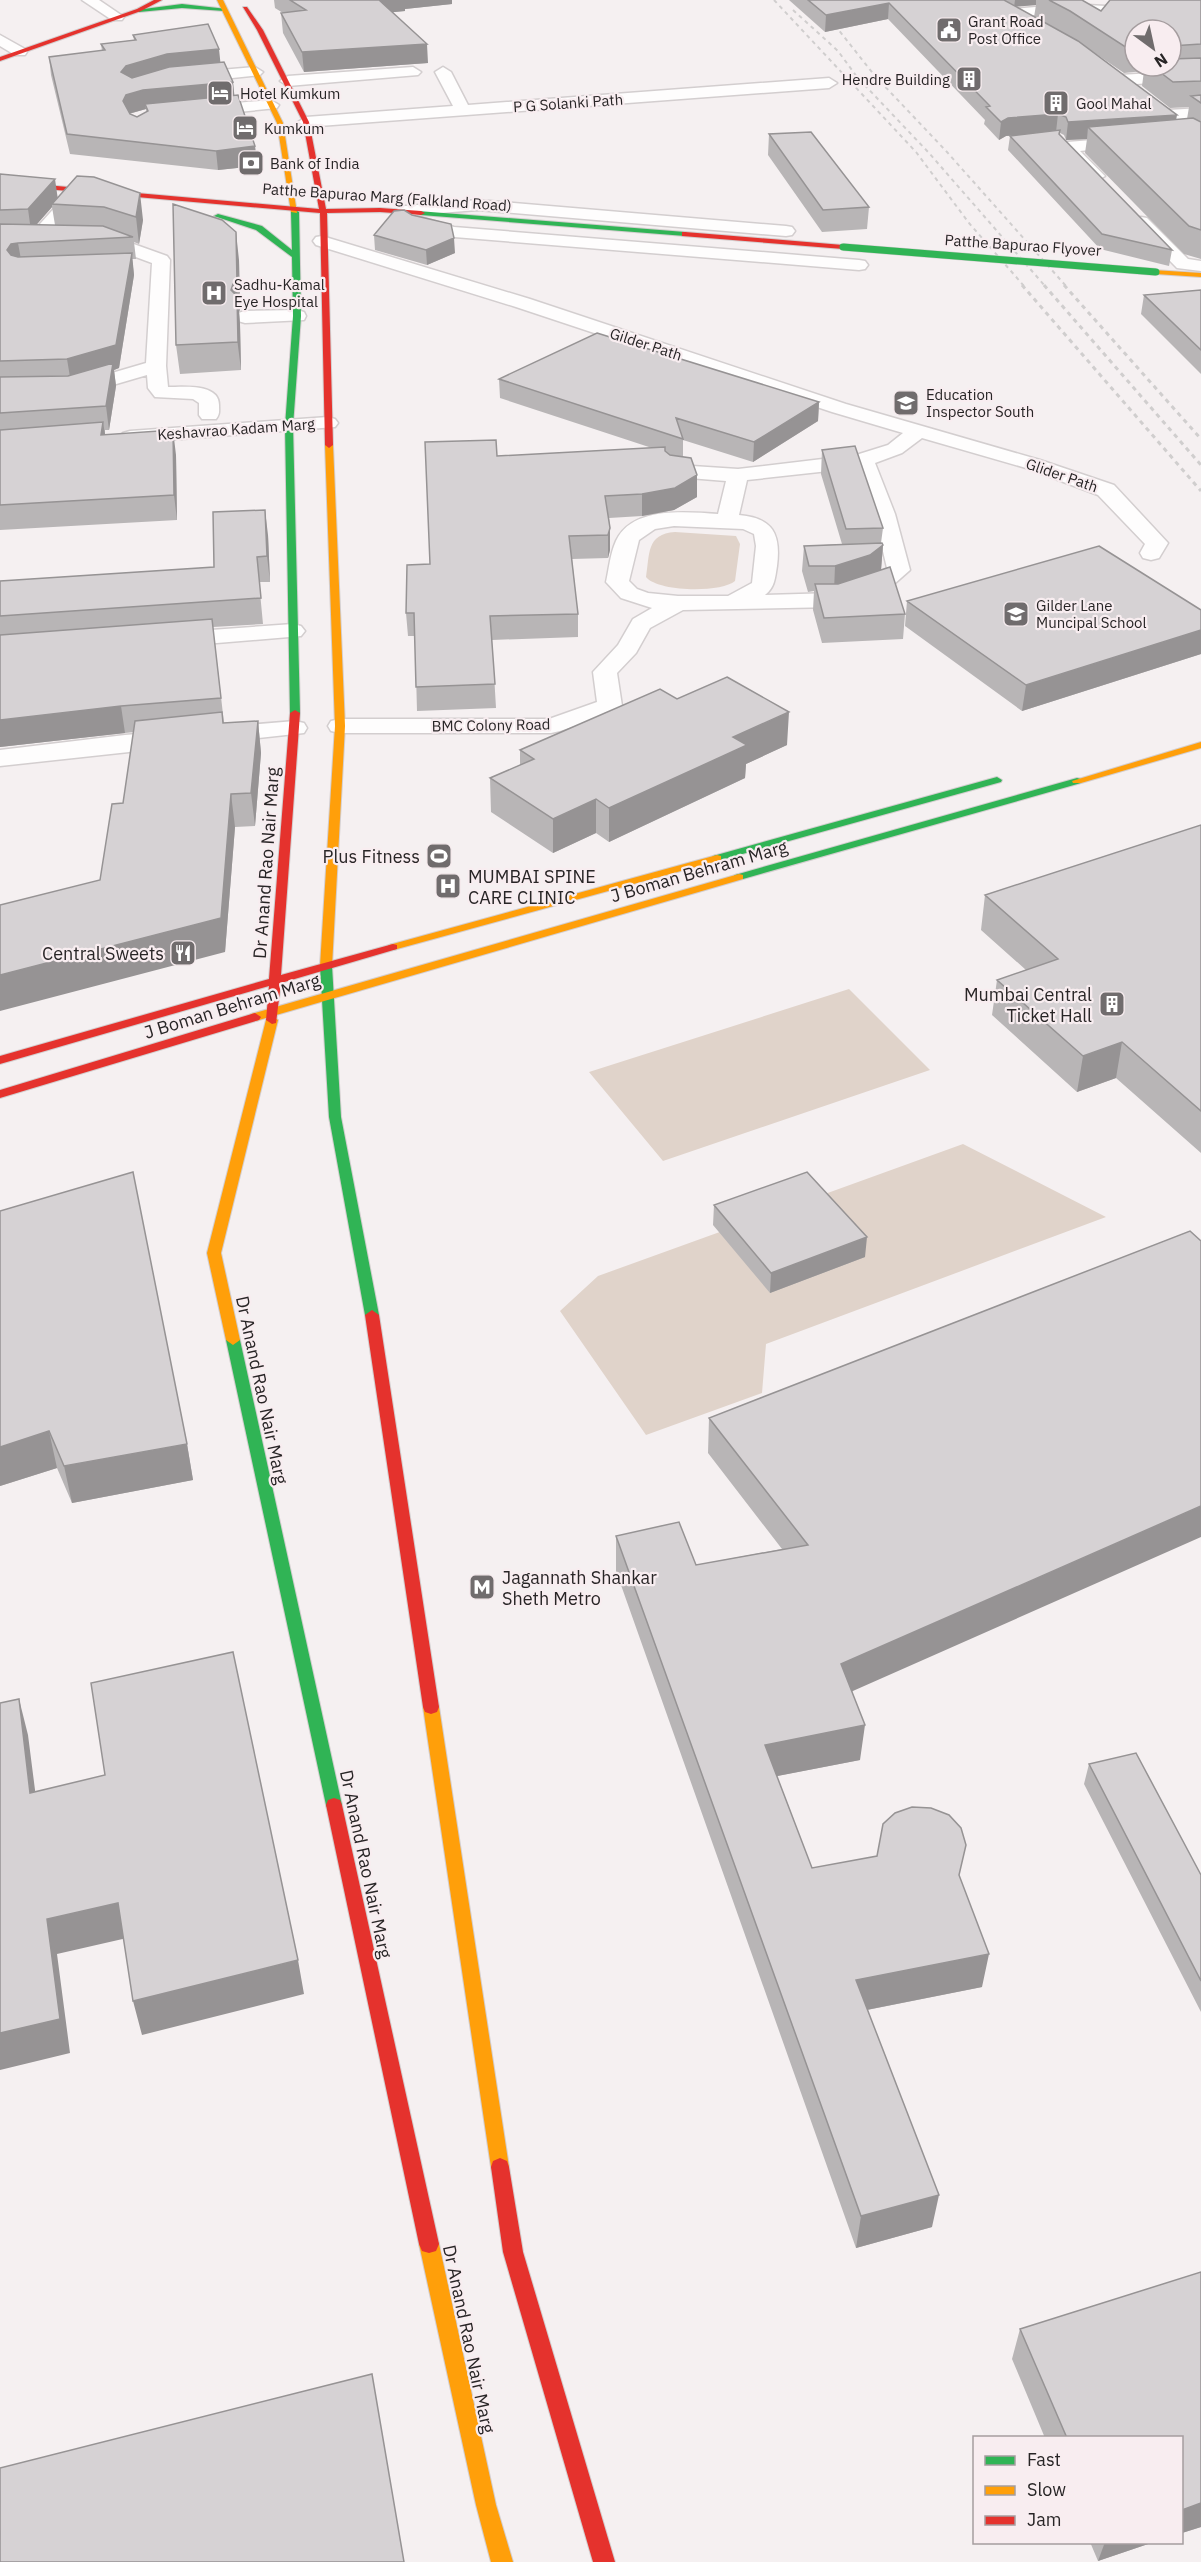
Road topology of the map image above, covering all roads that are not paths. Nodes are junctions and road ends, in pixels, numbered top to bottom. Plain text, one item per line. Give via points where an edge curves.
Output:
1 (89, 0) edge
2 (159, 0) edge
3 (184, 0) edge
4 (239, 0) edge
5 (222, 4) edge
6 (1139, 6) edge
7 (139, 10) junction
8 (1008, 11) joint
9 (1201, 15) edge
10 (117, 17) junction
11 (1040, 27) edge
12 (0, 39) edge
13 (20, 52) junction
14 (0, 59) edge
15 (255, 72) junction
16 (413, 72) edge
17 (443, 72) dead end
18 (1201, 75) edge
19 (1115, 77) joint
20 (170, 79) edge
21 (288, 81) dead end
22 (829, 83) dead end
23 (1139, 94) edge
24 (271, 105) junction
25 (463, 111) junction
26 (1163, 112) joint
27 (177, 113) edge
28 (1201, 113) edge
29 (306, 123) junction
30 (1186, 130) edge
31 (1148, 141) edge
32 (0, 172) edge
33 (0, 183) edge
34 (1106, 186) edge
35 (82, 188) junction
36 (156, 197) junction
37 (294, 202) junction
38 (322, 205) junction
39 (389, 211) junction
40 (1130, 211) edge
41 (786, 231) dead end
42 (18, 238) edge
43 (37, 238) junction
44 (322, 241) junction
45 (843, 248) joint
46 (294, 255) junction
47 (859, 265) dead end
48 (161, 266) junction
49 (1201, 266) edge
50 (126, 267) edge
51 (1201, 275) edge
52 (297, 316) junction
53 (245, 317) dead end
54 (156, 366) junction
55 (0, 393) edge
56 (209, 415) dead end
57 (328, 423) junction
58 (289, 426) junction
59 (920, 430) junction
60 (113, 438) edge
61 (971, 445) joint
62 (863, 460) junction
63 (677, 471) edge
64 (738, 475) junction
65 (727, 521) junction
66 (1151, 553) dead end
67 (678, 603) junction
68 (730, 603) junction
69 (293, 630) junction
70 (152, 641) edge
71 (340, 726) junction
72 (295, 728) junction
73 (1201, 745) edge
74 (0, 758) edge
75 (1006, 778) dead end
76 (326, 966) junction
77 (275, 982) junction
78 (326, 996) junction
79 (273, 1012) junction
80 (0, 1060) edge
81 (0, 1094) edge
82 (502, 2562) edge
83 (604, 2562) edge

1 - 10 street
2 - 7 main road
3 - 7 main road
4 - 29 main road via 260,30
5 - 7 main road
5 - 15 main road, Dr Anand Rao Nair Marg
6 - 8 street
6 - 9 street
7 - 10 main road
8 - 11 main road
10 - 13 main road
12 - 13 street
13 - 14 main road
15 - 20 street
15 - 24 main road, Dr Anand Rao Nair Marg
16 - 21 street
17 - 25 street
18 - 19 street
19 - 23 main road
22 - 25 street, P G Solanki Path
24 - 27 street
24 - 37 main road, Dr Anand Rao Nair Marg via 280,123
25 - 29 street, P G Solanki Path
26 - 28 street
26 - 30 main road
29 - 38 main road
31 - 34 street via 1062,143
32 - 37 main road
33 - 35 main road, Patthe Bapurao Marg (Falkland Road)
35 - 36 main road, Patthe Bapurao Marg (Falkland Road)
35 - 43 street
36 - 37 main road, Patthe Bapurao Marg (Falkland Road)
36 - 46 main road via 260,228
37 - 38 main road, Patthe Bapurao Marg (Falkland Road)
37 - 46 main road, Dr Anand Rao Nair Marg
38 - 39 main road, Patthe Bapurao Marg (Falkland Road) via 347,212
38 - 44 main road
39 - 41 street via 478,205
39 - 45 main road, Patthe Bapurao Marg (Falkland Road)
39 - 47 street via 419,224 454,232
40 - 49 street via 1177,260
42 - 43 street
43 - 48 street via 108,241 160,260
44 - 57 main road
44 - 59 street, Gilder Path via 839,408
45 - 51 main road, Patthe Bapurao Flyover, bridge
46 - 52 main road, Dr Anand Rao Nair Marg
48 - 50 street
48 - 54 street via 167,320
52 - 53 street
52 - 58 main road, Dr Anand Rao Nair Marg
54 - 55 street via 72,391
54 - 56 street via 162,393 197,393 209,400
57 - 58 street, Keshavrao Kadam Marg
57 - 71 main road
58 - 60 street, Keshavrao Kadam Marg
58 - 69 main road, Dr Anand Rao Nair Marg
59 - 61 street, Gilder Path
59 - 62 street via 895,449
61 - 66 street, Glider Path via 1106,490 1157,543
62 - 64 street
62 - 68 street, BMC Colony Road via 877,488 899,570 877,587 836,600
63 - 64 street
64 - 65 street
65 - 67 street, BMC Colony Road via 655,522 628,537 617,582 621,588 638,598
65 - 68 street, BMC Colony Road via 753,523 766,535 768,543 763,584 743,599
67 - 68 street, BMC Colony Road
67 - 71 street, BMC Colony Road via 641,624 628,648 605,672 610,706 551,726
69 - 70 street
69 - 72 main road, Dr Anand Rao Nair Marg
71 - 76 main road
72 - 74 street
72 - 77 main road, Dr Anand Rao Nair Marg
73 - 78 main road, J Boman Behram Marg
75 - 76 main road, J Boman Behram Marg
76 - 77 main road, J Boman Behram Marg
76 - 78 main road
77 - 79 main road, Dr Anand Rao Nair Marg
77 - 80 main road, J Boman Behram Marg
78 - 79 main road, J Boman Behram Marg
78 - 83 main road via 335,1117 368,1285 513,2252
79 - 81 main road, J Boman Behram Marg
79 - 82 main road, Dr Anand Rao Nair Marg via 214,1253 486,2505

